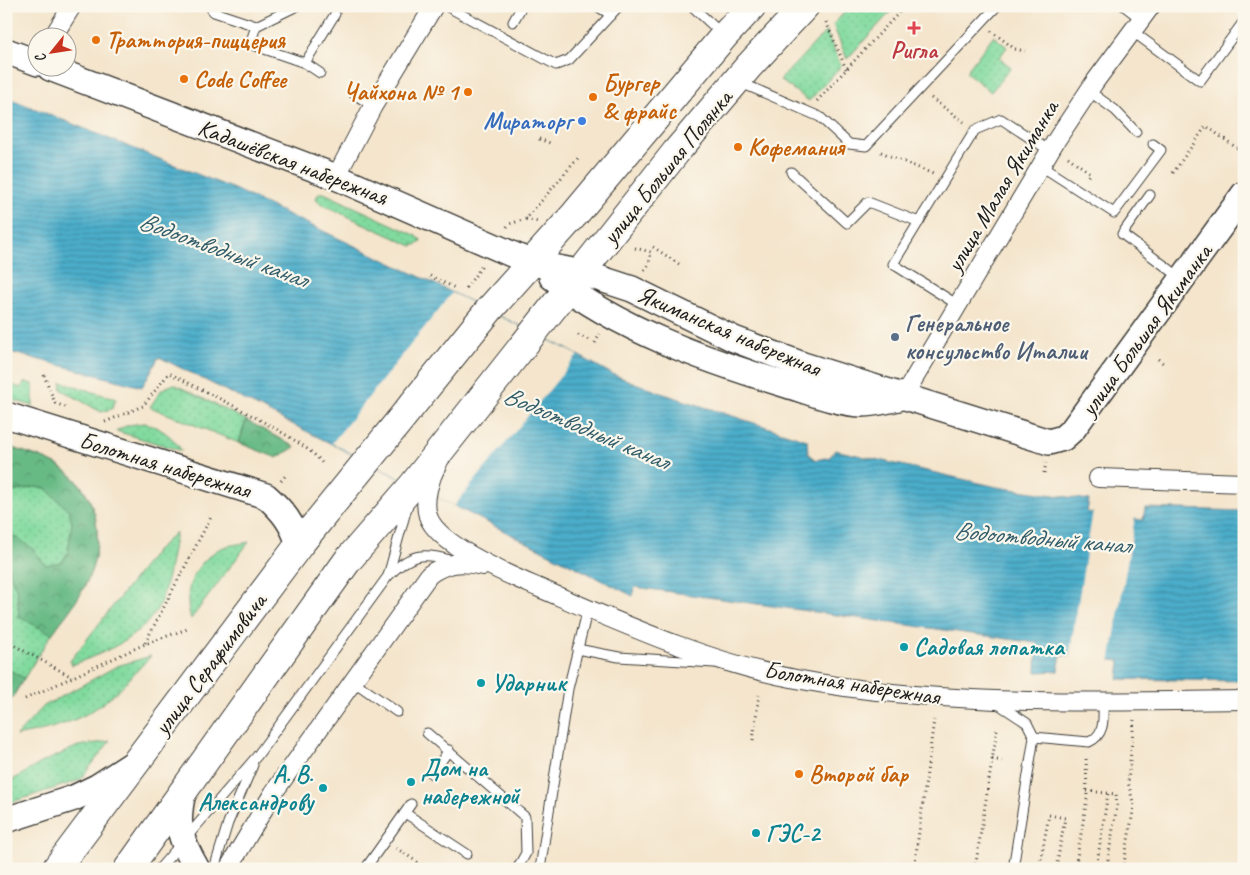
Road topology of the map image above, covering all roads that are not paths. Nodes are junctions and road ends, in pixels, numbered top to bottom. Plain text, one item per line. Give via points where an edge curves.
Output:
1 (72, 6) edge
2 (209, 6) edge
3 (297, 6) edge
4 (434, 6) edge
5 (446, 6) edge
6 (522, 6) edge
7 (597, 6) edge
8 (619, 6) edge
9 (752, 6) edge
10 (997, 6) edge
11 (1124, 6) edge
12 (694, 8) dead end
13 (335, 14) dead end
14 (611, 14) junction
15 (816, 14) edge
16 (1141, 19) edge
17 (512, 22) dead end
18 (1244, 22) edge
19 (256, 26) junction
20 (58, 28) edge
21 (724, 36) junction
22 (6, 51) edge
23 (28, 59) edge
24 (305, 63) junction
25 (320, 72) dead end
26 (76, 78) edge
27 (737, 81) junction
28 (1089, 91) junction
29 (354, 94) dead end
30 (373, 106) junction
31 (1136, 132) dead end
32 (1153, 144) dead end
33 (1052, 157) junction
34 (790, 172) dead end
35 (336, 177) junction
36 (1244, 194) edge
37 (1150, 195) dead end
38 (918, 222) junction
39 (532, 263) junction
40 (1183, 280) junction
41 (576, 282) junction
42 (958, 305) junction
43 (903, 397) junction
44 (6, 415) edge
45 (449, 441) joint
46 (368, 462) joint
47 (1098, 478) dead end
48 (1244, 483) edge
49 (421, 488) junction
50 (299, 545) junction
51 (457, 562) junction
52 (495, 569) junction
53 (388, 576) junction
54 (588, 608) junction
55 (577, 649) junction
56 (741, 665) junction
57 (353, 682) junction
58 (989, 700) junction
59 (1244, 700) edge
60 (1103, 702) junction
61 (397, 712) dead end
62 (427, 733) dead end
63 (1034, 736) junction
64 (449, 750) junction
65 (257, 756) junction
66 (135, 762) junction
67 (432, 774) dead end
68 (184, 788) junction
69 (411, 804) dead end
70 (405, 813) junction
71 (7, 819) edge
72 (183, 842) junction
73 (467, 854) dead end
74 (56, 869) edge
75 (128, 869) edge
76 (159, 869) edge
77 (197, 869) edge
78 (214, 869) edge
79 (228, 869) edge
80 (365, 869) edge
81 (517, 869) edge
82 (540, 869) edge
83 (1013, 869) edge

1 - 20 street
2 - 19 lane via 214,12
3 - 19 lane
4 - 30 street
5 - 14 lane via 556,65 569,60
6 - 17 lane
7 - 14 lane
8 - 14 lane
9 - 21 main road, улица Большая Полянка
10 - 27 lane via 866,146 849,144 820,117
11 - 16 lane
12 - 21 lane
13 - 24 lane
15 - 27 main road, улица Большая Полянка
16 - 18 lane via 1200,81
16 - 28 street, улица Малая Якиманка
19 - 24 lane via 250,44
21 - 39 main road, улица Большая Полянка
22 - 23 street
24 - 25 lane
26 - 35 street, Кадашёвская набережная
27 - 41 main road, улица Большая Полянка via 676,152
28 - 31 lane via 1115,110
28 - 33 street, улица Малая Якиманка
29 - 30 lane
30 - 35 street
32 - 33 lane via 1161,150 1114,213 1078,190
33 - 38 lane via 1001,119 975,130
33 - 42 street, улица Малая Якиманка
34 - 38 lane via 847,223 868,202
35 - 39 street, Кадашёвская набережная
36 - 40 street, улица Большая Якиманка
37 - 40 lane via 1122,234
38 - 42 lane via 892,264
39 - 41 street, Кадашёвская набережная
39 - 46 main road, улица Большая Полянка via 489,310
40 - 43 street, улица Большая Якиманка via 1073,429 1063,438 1049,442 1040,440
41 - 43 street, Якиманская набережная via 677,348 722,366 860,404
41 - 45 main road, улица Большая Полянка
42 - 43 street, улица Малая Якиманка
44 - 50 street, Болотная набережная via 266,496 284,513 294,528
45 - 49 main road, улица Серафимовича
46 - 50 main road, улица Серафимовича
47 - 48 street
49 - 52 street, Болотная набережная via 432,525 460,548
49 - 53 lane
49 - 68 main road, улица Серафимовича via 348,560
50 - 66 main road, улица Серафимовича
51 - 52 street
51 - 53 lane via 433,556 415,557 403,562
51 - 57 street via 429,575
52 - 54 street, Болотная набережная
53 - 65 lane
54 - 55 lane
54 - 56 street, Болотная набережная via 687,649
55 - 56 lane via 619,657
55 - 82 lane
56 - 58 street, Болотная набережная via 795,679 881,692
57 - 61 lane
57 - 79 street via 274,792
58 - 60 street, Болотная набережная
58 - 63 lane via 1017,715 1027,723
59 - 60 street, Болотная набережная
60 - 63 lane via 1103,725 1096,738 1089,742
62 - 64 lane
63 - 83 lane
64 - 67 lane
64 - 81 lane via 525,817 526,853
65 - 72 lane
65 - 78 lane via 228,823
66 - 71 street via 74,798
66 - 74 main road, улица Серафимовича
68 - 72 street via 178,812
68 - 75 main road, улица Серафимовича
69 - 70 lane
70 - 73 lane
70 - 80 lane
72 - 76 lane
72 - 77 street

